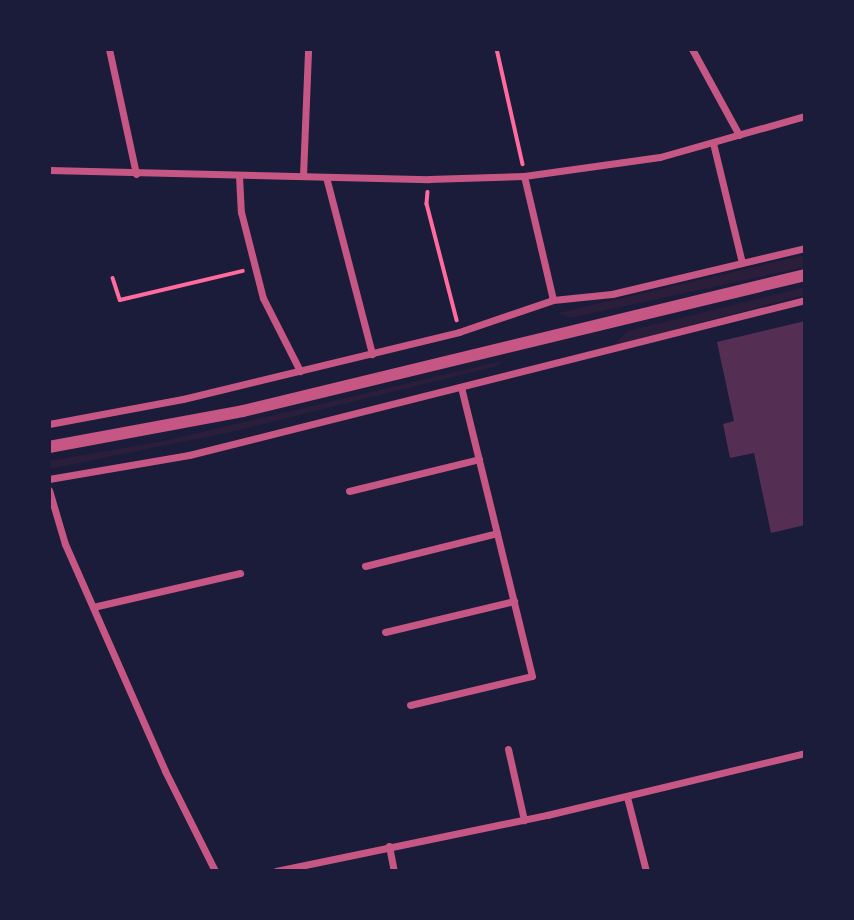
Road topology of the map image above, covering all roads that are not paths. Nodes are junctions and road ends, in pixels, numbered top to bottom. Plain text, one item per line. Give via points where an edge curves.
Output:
1 (108, 49) edge
2 (307, 49) edge
3 (692, 49) edge
4 (805, 116) edge
5 (739, 135) junction
6 (713, 143) junction
7 (49, 170) edge
8 (136, 174) junction
9 (239, 176) junction
10 (303, 176) junction
11 (524, 176) junction
12 (326, 177) junction
13 (805, 247) edge
14 (742, 262) junction
15 (805, 275) edge
16 (553, 300) junction
17 (805, 300) edge
18 (372, 354) junction
19 (300, 371) junction
20 (461, 388) junction
21 (49, 424) edge
22 (49, 447) edge
23 (479, 459) junction
24 (49, 479) edge
25 (49, 489) edge
26 (349, 491) dead end
27 (497, 533) junction
28 (365, 566) dead end
29 (240, 573) dead end
30 (514, 601) junction
31 (93, 607) junction
32 (385, 632) dead end
33 (410, 705) dead end
34 (508, 749) dead end
35 (805, 753) edge
36 (626, 797) junction
37 (524, 820) junction
38 (389, 846) junction
39 (215, 871) edge
40 (276, 871) edge
41 (394, 871) edge
42 (646, 871) edge

1 - 8 street
2 - 10 street
3 - 5 street
4 - 5 street
5 - 6 street
6 - 11 street via 601,168
6 - 14 street
7 - 8 street
8 - 9 street
9 - 10 street
9 - 19 street via 241,212 263,298
10 - 12 street
11 - 12 street
11 - 16 street
12 - 18 street
13 - 14 street
14 - 16 street via 612,295
15 - 22 street via 243,411
16 - 18 street via 460,332
17 - 20 street
18 - 19 street
19 - 21 street
20 - 23 street
20 - 24 street via 176,457
23 - 26 street
23 - 27 street
25 - 31 street via 65,544
27 - 28 street
27 - 30 street
29 - 31 street
30 - 32 street
30 - 33 street via 532,676
31 - 39 street
34 - 37 street
35 - 36 street
36 - 37 street
36 - 42 street
37 - 38 street
38 - 40 street
38 - 41 street

